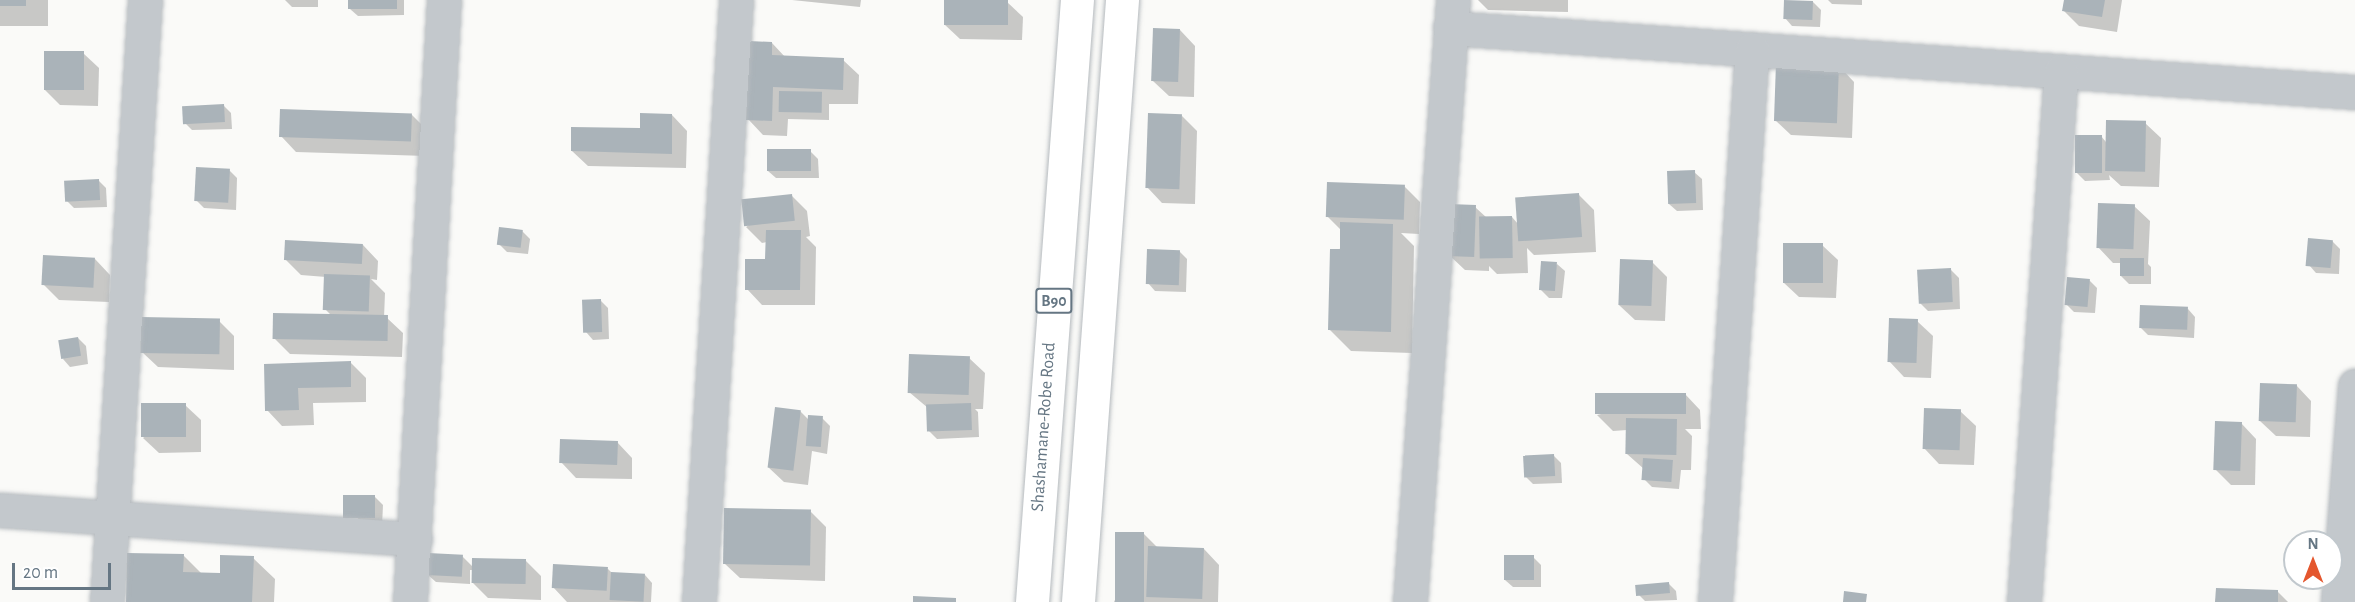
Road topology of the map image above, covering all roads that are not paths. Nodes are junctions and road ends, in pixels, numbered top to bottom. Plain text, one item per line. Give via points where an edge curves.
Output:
1 (145, 0) edge
2 (444, 0) edge
3 (736, 0) edge
4 (1077, 0) edge
5 (1122, 0) edge
6 (1451, 14) edge
7 (1752, 49) junction
8 (2061, 71) junction
9 (2355, 92) edge
10 (2355, 386) edge
11 (0, 510) edge
12 (112, 519) junction
13 (415, 539) junction
14 (107, 602) edge
15 (410, 602) edge
16 (699, 602) edge
17 (1032, 602) edge
18 (1078, 602) edge
19 (1410, 602) edge
20 (1715, 602) edge
21 (2024, 602) edge
22 (2338, 602) edge

1 - 12 street
2 - 13 street
3 - 16 street
4 - 17 main road, Shashamane-Robe Road / B90
5 - 18 main road, B90
6 - 7 street
6 - 19 street
7 - 8 street
7 - 20 street
8 - 9 street
8 - 21 street
10 - 22 street
11 - 12 street
12 - 13 street
12 - 14 street
13 - 15 street

